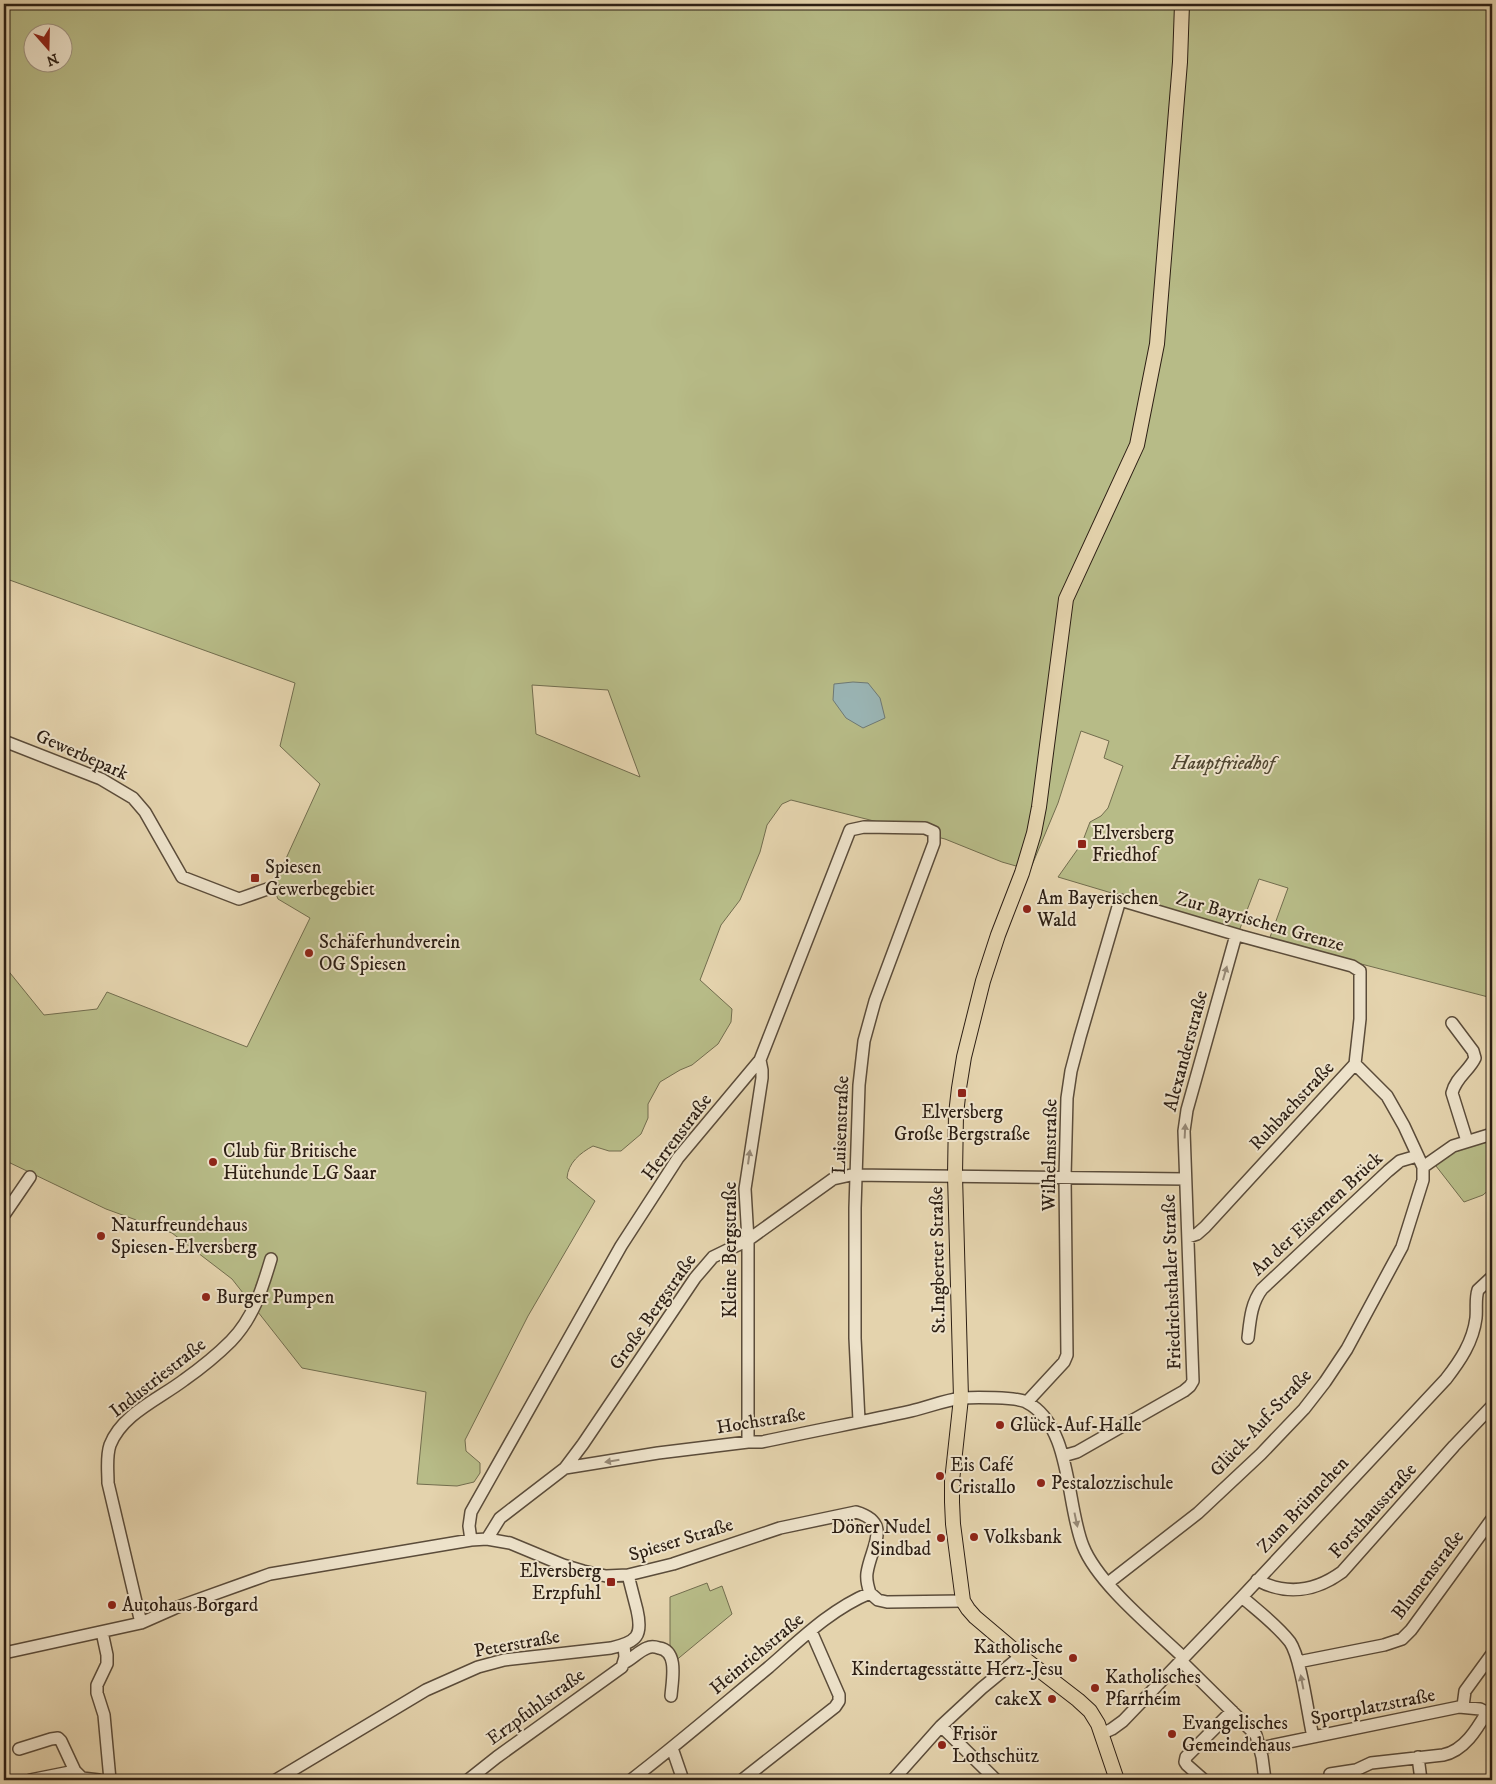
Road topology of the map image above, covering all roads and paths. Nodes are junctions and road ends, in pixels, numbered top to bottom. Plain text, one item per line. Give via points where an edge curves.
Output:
1 (1182, 4) edge
2 (4, 744) edge
3 (934, 843) joint
4 (273, 886) dead end
5 (1120, 900) joint
6 (1236, 934) junction
7 (1360, 970) joint
8 (1452, 1023) dead end
9 (760, 1060) junction
10 (1355, 1064) junction
11 (1492, 1134) edge
12 (1467, 1141) junction
13 (1417, 1156) junction
14 (1423, 1167) junction
15 (857, 1175) junction
16 (955, 1176) junction
17 (30, 1177) dead end
18 (1065, 1178) junction
19 (1185, 1179) junction
20 (4, 1215) edge
21 (1188, 1238) junction
22 (748, 1240) junction
23 (271, 1259) dead end
24 (1492, 1277) edge
25 (1248, 1338) dead end
26 (960, 1398) junction
27 (1027, 1402) junction
28 (1492, 1406) edge
29 (859, 1421) junction
30 (748, 1442) junction
31 (1063, 1456) junction
32 (565, 1468) junction
33 (1492, 1519) edge
34 (471, 1540) junction
35 (487, 1540) junction
36 (628, 1575) junction
37 (1257, 1580) junction
38 (1108, 1583) junction
39 (870, 1593) junction
40 (1242, 1596) junction
41 (963, 1601) junction
42 (142, 1623) junction
43 (811, 1631) junction
44 (102, 1632) junction
45 (624, 1645) junction
46 (4, 1653) edge
47 (1492, 1654) edge
48 (1021, 1656) junction
49 (1182, 1660) junction
50 (624, 1662) junction
51 (1298, 1662) junction
52 (671, 1696) dead end
53 (1463, 1706) junction
54 (1232, 1711) junction
55 (1490, 1713) edge
56 (941, 1726) junction
57 (1101, 1734) junction
58 (1313, 1736) junction
59 (672, 1748) junction
60 (1260, 1748) junction
61 (19, 1749) dead end
62 (1418, 1757) junction
63 (75, 1771) junction
64 (1335, 1776) edge
65 (1114, 1779) edge
66 (30, 1780) edge
67 (99, 1780) edge
68 (110, 1780) edge
69 (276, 1780) edge
70 (468, 1780) edge
71 (631, 1780) edge
72 (683, 1780) edge
73 (742, 1780) edge
74 (893, 1780) edge
75 (996, 1780) edge
76 (1204, 1780) edge
77 (1265, 1780) edge
78 (1421, 1780) edge

1 - 16 main road, St.Ingberter Straße via 1157,344 1136,445 1066,599 1039,807 1022,873 990,959 964,1057 956,1114
2 - 4 street, Gewerbepark via 101,779 132,798 145,812 182,877 239,899
3 - 9 street, Herrenstraße via 934,832 925,828 864,827 850,830
3 - 15 street, Luisenstraße via 864,1041 859,1085
5 - 6 street, Zur Bayrischen Grenze
5 - 18 street, Wilhelmstraße via 1071,1071
6 - 7 street, Zur Bayrischen Grenze
19 -> 6 street, Alexanderstraße via 1187,1110
7 - 10 street, Ruhbachstraße via 1360,1019
8 - 12 street via 1475,1058 1454,1085 1452,1093
22 -> 9 street, Kleine Bergstraße via 745,1189 762,1078
9 - 34 street, Herrenstraße via 678,1158 621,1246 471,1512
10 - 13 street via 1387,1096
10 - 21 street, Ruhbachstraße via 1205,1227
11 - 12 street
12 - 14 street via 1442,1152
13 - 14 street
13 - 25 street, An der Eisernen Brück via 1400,1161 1388,1171 1262,1288 1253,1305
14 - 38 street, Glück-Auf-Straße via 1421,1190 1402,1246 1325,1382 1282,1432 1204,1507
15 - 16 street, Große Bergstraße
15 - 22 street, Große Bergstraße via 833,1179
15 - 29 street, Luisenstraße via 855,1338
16 - 18 street, Große Bergstraße
16 - 26 main road, St.Ingberter Straße
17 - 20 street
18 - 19 street, Große Bergstraße
18 - 27 street, Wilhelmstraße via 1068,1355
19 - 21 street, Friedrichsthaler Straße
21 - 31 street, Friedrichsthaler Straße via 1194,1372 1190,1386 1077,1452
22 - 30 street, Kleine Bergstraße
22 - 32 street, Große Bergstraße via 713,1257 695,1278
23 - 42 street, Industriestraße via 255,1307 232,1340 185,1380 129,1419 116,1432 110,1446 108,1483
24 - 37 street, Zum Brünnchen via 1478,1290 1470,1340 1463,1357 1446,1379
26 - 27 street, Hochstraße
26 - 29 street, Hochstraße
26 - 41 main road, St.Ingberter Straße via 952,1502
27 - 31 street via 1053,1430
28 - 37 street, Forsthausstraße via 1342,1572 1320,1586 1295,1590 1281,1589
29 - 30 street, Hochstraße via 762,1442
30 -> 32 street, Hochstraße
31 -> 38 street via 1080,1537 1089,1558
32 - 35 street, Große Bergstraße via 500,1518
33 - 51 street, Blumenstraße via 1402,1639
34 - 35 street, Spieser Straße
34 - 42 street, Spieser Straße via 270,1574
35 - 36 street, Spieser Straße via 510,1543 583,1571 606,1576
36 - 39 street, Spieser Straße via 673,1564 780,1528 856,1512 875,1521 878,1529 867,1575
36 - 45 street via 640,1629 632,1641
37 - 40 street, Zum Brünnchen
38 - 49 street
39 - 41 street via 887,1602
39 - 43 street, Heinrichstraße via 844,1605
40 - 49 street, Zum Brünnchen
40 - 51 street via 1289,1641
41 - 48 main road via 975,1617
42 - 44 street, Spieser Straße
43 - 59 street, Heinrichstraße
43 - 73 street via 839,1701
44 - 46 street, Spieser Straße
44 - 68 street via 107,1664 97,1693 104,1715
45 - 50 street
45 - 69 street, Peterstraße via 504,1660 478,1667 426,1690
47 - 53 street, Sportplatzstraße via 1464,1691
48 - 56 street
48 - 57 main road via 1085,1705
49 - 54 street
49 - 57 street, Zum Brünnchen via 1123,1721
50 - 52 street, Erzpfuhlstraße via 648,1648 665,1649 670,1654 672,1665
50 - 70 street, Erzpfuhlstraße via 622,1667
58 -> 51 street
53 - 55 street, Sportplatzstraße
53 - 58 street, Sportplatzstraße
54 - 60 street via 1253,1732
54 - 76 street via 1186,1757 1186,1764
55 - 62 street via 1455,1752
56 - 74 street
56 - 75 street
57 - 65 main road
58 - 60 street, Sportplatzstraße
59 - 71 street, Heinrichstraße
59 - 72 street
60 - 77 street
61 - 63 street via 58,1738
62 - 64 street via 1371,1762
62 - 78 street
63 - 66 street
63 - 67 street via 82,1778

